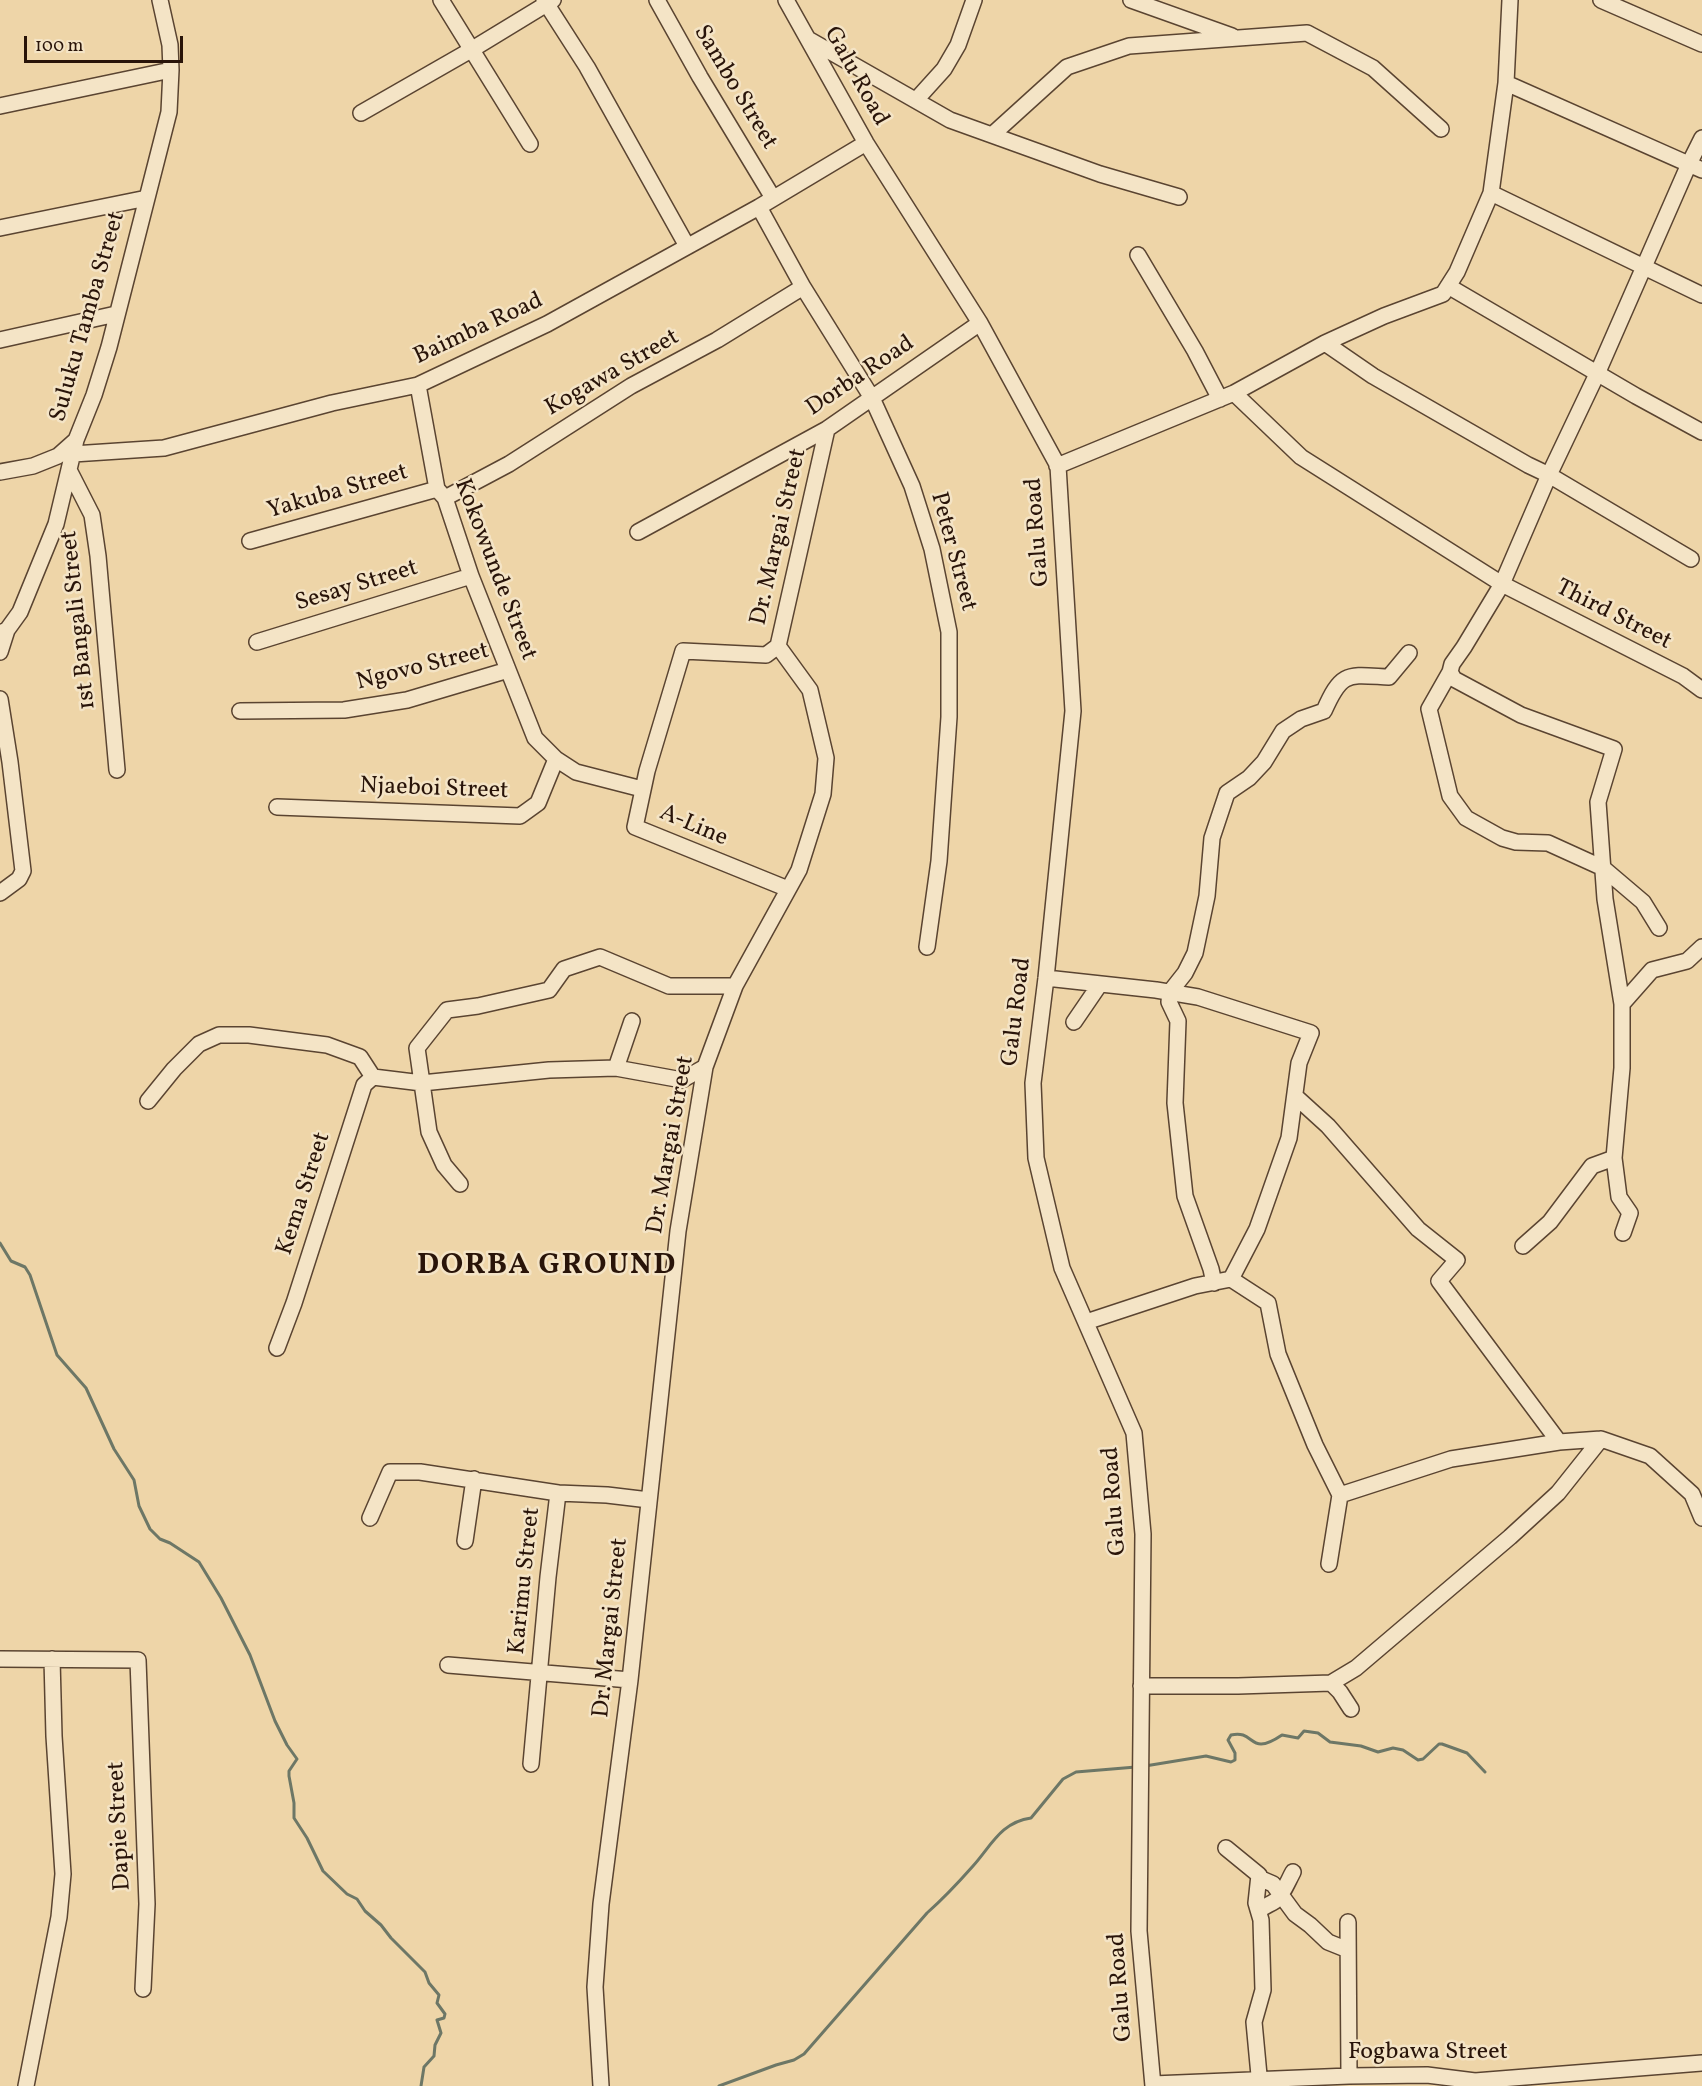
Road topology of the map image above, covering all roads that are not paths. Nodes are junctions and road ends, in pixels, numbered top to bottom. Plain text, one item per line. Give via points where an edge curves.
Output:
1 (160, 0) edge
2 (441, 0) edge
3 (657, 0) edge
4 (786, 0) edge
5 (974, 0) edge
6 (1131, 0) edge
7 (1510, 0) edge
8 (1601, 0) edge
9 (548, 1) edge
10 (1237, 38) junction
11 (808, 39) junction
12 (1702, 44) edge
13 (471, 50) junction
14 (171, 70) junction
15 (1506, 83) junction
16 (916, 100) junction
17 (0, 106) edge
18 (362, 113) dead end
19 (1441, 129) dead end
20 (992, 135) junction
21 (1702, 138) edge
22 (866, 143) junction
23 (530, 144) dead end
24 (1695, 167) edge
25 (1491, 193) junction
26 (1179, 196) dead end
27 (147, 198) junction
28 (773, 198) junction
29 (759, 207) junction
30 (0, 228) edge
31 (687, 246) junction
32 (1138, 255) dead end
33 (1644, 267) junction
34 (1448, 286) junction
35 (803, 287) junction
36 (1702, 295) edge
37 (116, 314) junction
38 (980, 323) junction
39 (0, 340) edge
40 (1325, 343) junction
41 (1595, 373) junction
42 (418, 385) junction
43 (1227, 396) junction
44 (872, 399) junction
45 (827, 429) junction
46 (1702, 432) edge
47 (75, 447) junction
48 (1058, 466) junction
49 (69, 470) junction
50 (0, 472) edge
51 (1549, 475) junction
52 (441, 494) junction
53 (638, 532) dead end
54 (250, 541) dead end
55 (1691, 559) dead end
56 (471, 576) junction
57 (1502, 584) junction
58 (4, 632) edge
59 (257, 642) dead end
60 (778, 646) junction
61 (0, 652) edge
62 (1409, 652) dead end
63 (508, 670) junction
64 (1450, 672) junction
65 (1702, 690) edge
66 (0, 699) edge
67 (240, 711) dead end
68 (556, 759) junction
69 (117, 770) dead end
70 (642, 789) junction
71 (278, 807) dead end
72 (1603, 868) junction
73 (788, 890) junction
74 (0, 893) edge
75 (1659, 928) dead end
76 (927, 947) dead end
77 (1702, 947) edge
78 (1046, 978) junction
79 (1100, 984) junction
80 (735, 986) junction
81 (1170, 992) junction
82 (1622, 1004) junction
83 (632, 1021) dead end
84 (1074, 1022) dead end
85 (705, 1067) junction
86 (616, 1068) junction
87 (373, 1077) junction
88 (422, 1083) junction
89 (1295, 1096) junction
90 (148, 1101) dead end
91 (1614, 1158) junction
92 (460, 1184) dead end
93 (1623, 1233) dead end
94 (1523, 1246) dead end
95 (1231, 1279) junction
96 (1214, 1282) junction
97 (1086, 1322) junction
98 (277, 1348) dead end
99 (1601, 1439) junction
100 (1559, 1442) junction
101 (474, 1479) junction
102 (558, 1493) junction
103 (1340, 1495) junction
104 (649, 1500) junction
105 (370, 1518) dead end
106 (1702, 1518) edge
107 (465, 1541) dead end
108 (1329, 1564) dead end
109 (0, 1659) edge
110 (52, 1659) junction
111 (448, 1665) dead end
112 (539, 1673) junction
113 (630, 1680) junction
114 (1331, 1683) junction
115 (1142, 1686) junction
116 (1351, 1709) dead end
117 (531, 1764) dead end
118 (1226, 1848) dead end
119 (1293, 1872) dead end
120 (1259, 1878) junction
121 (1280, 1895) junction
122 (1259, 1911) junction
123 (1348, 1922) dead end
124 (1348, 1950) junction
125 (143, 1989) dead end
126 (1702, 2062) edge
127 (1349, 2076) junction
128 (1260, 2083) edge
129 (1153, 2085) edge
130 (26, 2086) edge
131 (601, 2086) edge

1 - 14 street, Suluku Tamba Street
2 - 13 street
3 - 28 street, Sambo Street
4 - 11 street, Galu Road
5 - 16 street via 949,61
6 - 10 street
7 - 15 street
8 - 12 street
9 - 13 street
9 - 31 street
10 - 19 street via 1307,33 1373,68
10 - 20 street via 1129,46 1067,67
11 - 16 street
11 - 22 street, Galu Road
13 - 18 street
13 - 23 street
14 - 17 street
14 - 27 street, Suluku Tamba Street via 169,112
15 - 24 street
15 - 25 street
16 - 20 street via 950,120
20 - 26 street via 1100,174
21 - 24 street
22 - 28 street, Baimba Road
22 - 38 street, Galu Road
24 - 33 street
25 - 33 street
25 - 34 street
27 - 30 street
27 - 37 street, Suluku Tamba Street
28 - 29 street, Baimba Road
29 - 31 street, Baimba Road
29 - 35 street, Peter Street
31 - 42 street, Baimba Road via 547,324
32 - 43 street, Third Street via 1195,351
33 - 36 street
33 - 41 street
34 - 40 street via 1443,294
34 - 41 street
35 - 44 street, Peter Street
35 - 52 street, Kogawa Street via 717,340 631,386 509,464
37 - 39 street
37 - 47 street, Suluku Tamba Street via 109,347
38 - 44 street, Dorba Road
38 - 48 street, Galu Road
40 - 43 street
40 - 51 street via 1373,376
41 - 46 street
41 - 51 street
42 - 47 street, Baimba Road via 332,403 164,448
42 - 52 street, Kokowunde Street
43 - 48 street
43 - 57 street, Third Street via 1300,457
44 - 45 street, Dorba Road
44 - 76 street, Peter Street via 912,486 932,549 949,632 949,717 939,861
45 - 53 street, Dorba Road
45 - 60 street, Dr. Margai Street
47 - 49 street, Suluku Tamba Street
47 - 50 street via 33,466
48 - 78 street, Galu Road via 1072,711
49 - 58 street, Suluku Tamba Street via 56,524 20,612
49 - 69 street, 1st Bangali Street via 92,515
51 - 55 street
51 - 57 street
52 - 54 street, Yakuba Street
52 - 56 street, Kokowunde Street
56 - 59 street, Sesay Street
56 - 63 street, Kokowunde Street
57 - 64 street
57 - 65 street, Third Street via 1683,676
58 - 61 street, Suluku Tamba Street
60 - 70 street via 766,655 683,651
60 - 73 street, Dr. Margai Street via 810,690 826,758 823,794 799,870
62 - 81 street via 1389,677 1346,677 1333,689 1324,711 1300,719 1283,731 1264,762 1227,793 1212,838 1207,896 1195,953
63 - 67 street, Ngovo Street via 406,700 344,710
63 - 68 street, Kokowunde Street via 535,738
64 - 72 street via 1454,679 1521,715 1614,749 1598,802
64 - 72 street via 1429,709 1450,796 1466,818 1502,838 1548,843
66 - 74 street via 23,871 19,879
68 - 70 street, A-Line via 576,772
68 - 71 street, Njaeboi Street via 538,803 520,816
70 - 73 street, A-Line via 635,827
72 - 75 street via 1643,902
72 - 82 street
73 - 80 street, Dr. Margai Street
77 - 82 street via 1688,961 1652,970
78 - 79 street
78 - 97 street, Galu Road via 1033,1083 1035,1158 1062,1268
79 - 81 street
79 - 84 street
80 - 85 street, Dr. Margai Street
80 - 88 street via 669,987 600,957 564,969 549,990 447,1010 417,1048
81 - 89 street via 1198,997 1311,1033 1299,1063
81 - 96 street via 1169,1002 1178,1022 1176,1103 1185,1197
82 - 91 street via 1622,1068
83 - 86 street
85 - 86 street via 682,1080
85 - 104 street, Dr. Margai Street via 678,1231
86 - 88 street via 549,1070
87 - 88 street
87 - 90 street via 360,1057 327,1045 219,1035 199,1044
87 - 98 street, Kema Street via 364,1085
88 - 92 street via 429,1132 444,1165
89 - 95 street via 1290,1138 1257,1229
89 - 100 street via 1328,1126 1418,1229 1457,1260 1438,1281
91 - 93 street via 1619,1197 1630,1214
91 - 94 street via 1592,1166 1550,1222
95 - 96 street
95 - 103 street via 1268,1303 1278,1353 1310,1435
96 - 97 street
97 - 115 street, Galu Road via 1134,1432 1143,1534
99 - 100 street
99 - 106 street via 1650,1456 1692,1494
99 - 114 street via 1558,1493 1510,1537 1356,1668
100 - 103 street via 1451,1460
101 - 102 street
101 - 105 street via 390,1472
101 - 107 street
102 - 104 street, Karimu Street
102 - 112 street, Karimu Street
103 - 108 street
104 - 113 street, Dr. Margai Street
109 - 110 street
110 - 125 street, Dapie Street via 138,1660 147,1904
110 - 130 street via 63,1874 59,1917
111 - 112 street
112 - 113 street
112 - 117 street, Karimu Street
113 - 131 street, Dr. Margai Street via 601,1904 596,1987
114 - 115 street
114 - 116 street
115 - 129 street, Galu Road via 1139,1931
118 - 120 street
119 - 121 street
120 - 121 street via 1273,1884
120 - 122 street
121 - 122 street
121 - 124 street via 1295,1914 1328,1942
122 - 128 street via 1263,1990 1254,2022
123 - 124 street
124 - 127 street
126 - 127 street, Fogbawa Street via 1475,2081 1427,2075
127 - 128 street, Fogbawa Street
128 - 129 street, Fogbawa Street

